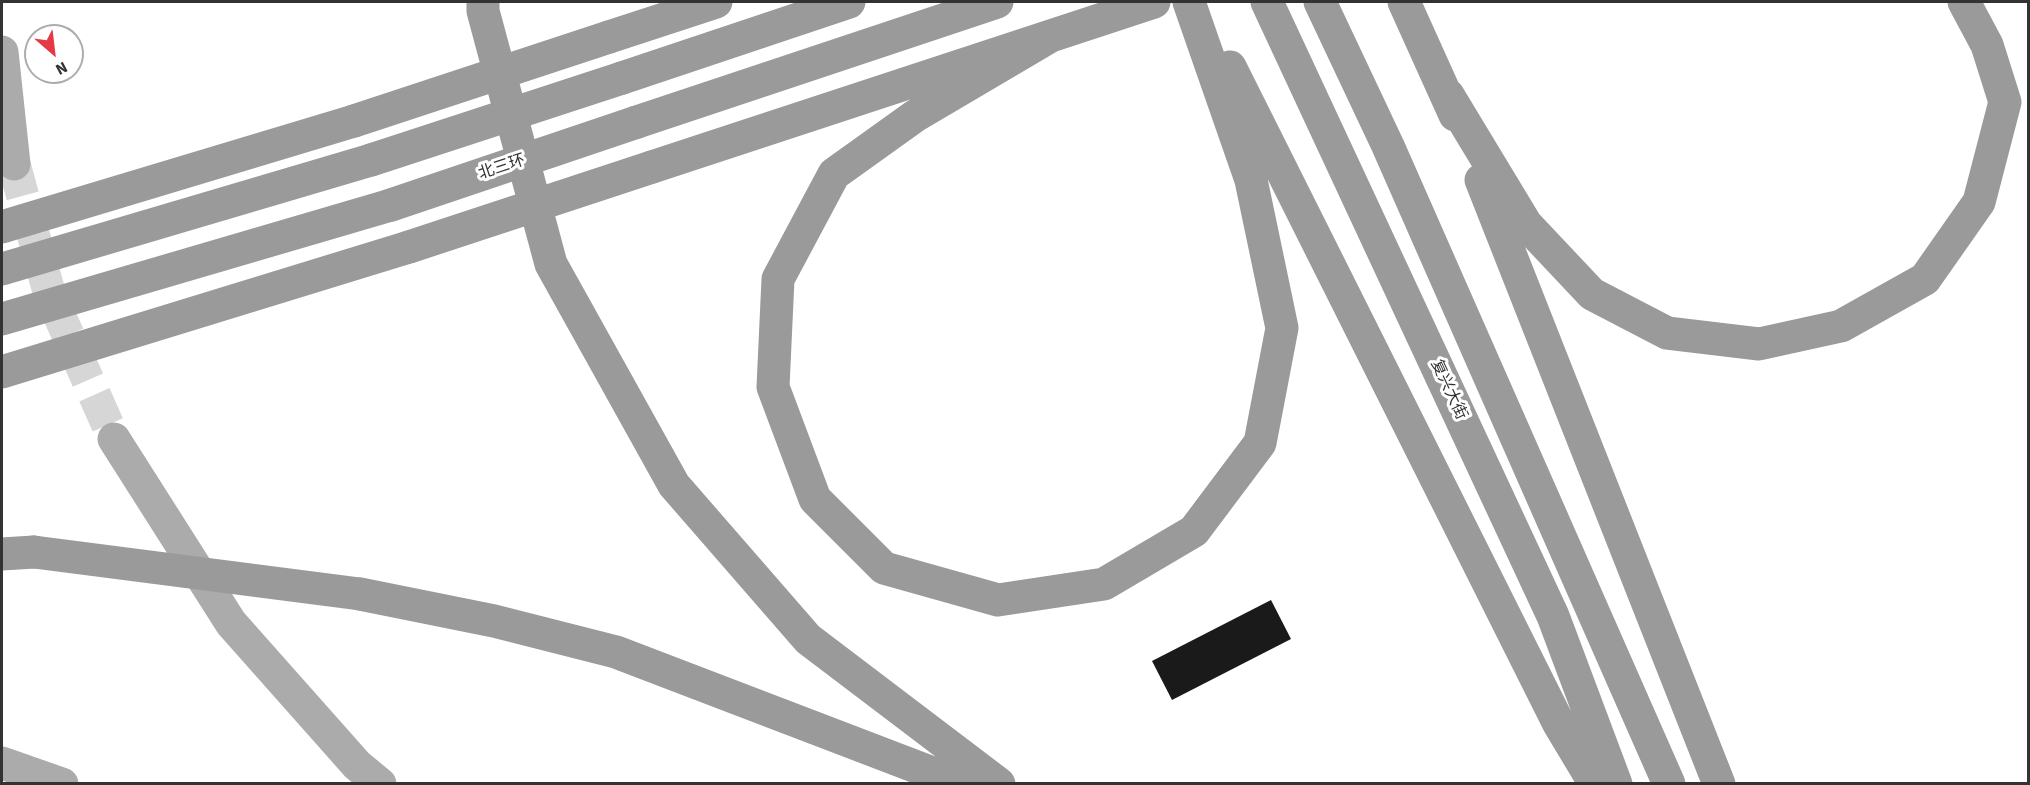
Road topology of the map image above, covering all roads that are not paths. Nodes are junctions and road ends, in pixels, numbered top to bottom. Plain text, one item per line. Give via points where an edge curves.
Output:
1 (483, 2) edge
2 (716, 2) edge
3 (849, 2) edge
4 (997, 2) edge
5 (1154, 2) edge
6 (1189, 2) edge
7 (1197, 2) edge
8 (1267, 2) edge
9 (1320, 2) edge
10 (1404, 2) edge
11 (1964, 2) edge
12 (1049, 37) junction
13 (2, 52) edge
14 (1448, 95) junction
15 (15, 164) tunnel mouth
16 (2, 227) edge
17 (2, 269) edge
18 (2, 319) edge
19 (2, 372) edge
20 (114, 439) tunnel mouth
21 (2, 554) edge
22 (2, 763) edge
23 (62, 783) edge
24 (380, 783) edge
25 (961, 783) edge
26 (999, 783) edge
27 (1595, 783) edge
28 (1616, 783) edge
29 (1669, 783) edge
30 (1719, 783) edge

1 - 26 highway via 551,264 674,485 808,639
2 - 16 highway, bridge via 354,121
3 - 17 highway, bridge via 371,160
4 - 18 highway, 北三环, bridge via 390,205
5 - 12 highway
6 - 12 highway via 1251,180 1282,328 1260,443 1194,531 1104,584 998,600 884,568 815,499 773,387 778,279 834,174 915,116
7 - 27 highway via 1559,724
8 - 28 highway, 复兴大街 via 1553,616
9 - 29 highway via 1388,146
10 - 14 highway
11 - 14 highway via 1987,45 2004,102 1978,202 1925,279 1841,326 1759,344 1667,333 1592,294 1526,224
12 - 19 highway, bridge via 409,247
13 - 15 main road
14 - 30 highway
20 - 24 main road via 231,623 357,765
21 - 25 highway, bridge via 34,552 360,594 494,621 616,652
22 - 23 main road

